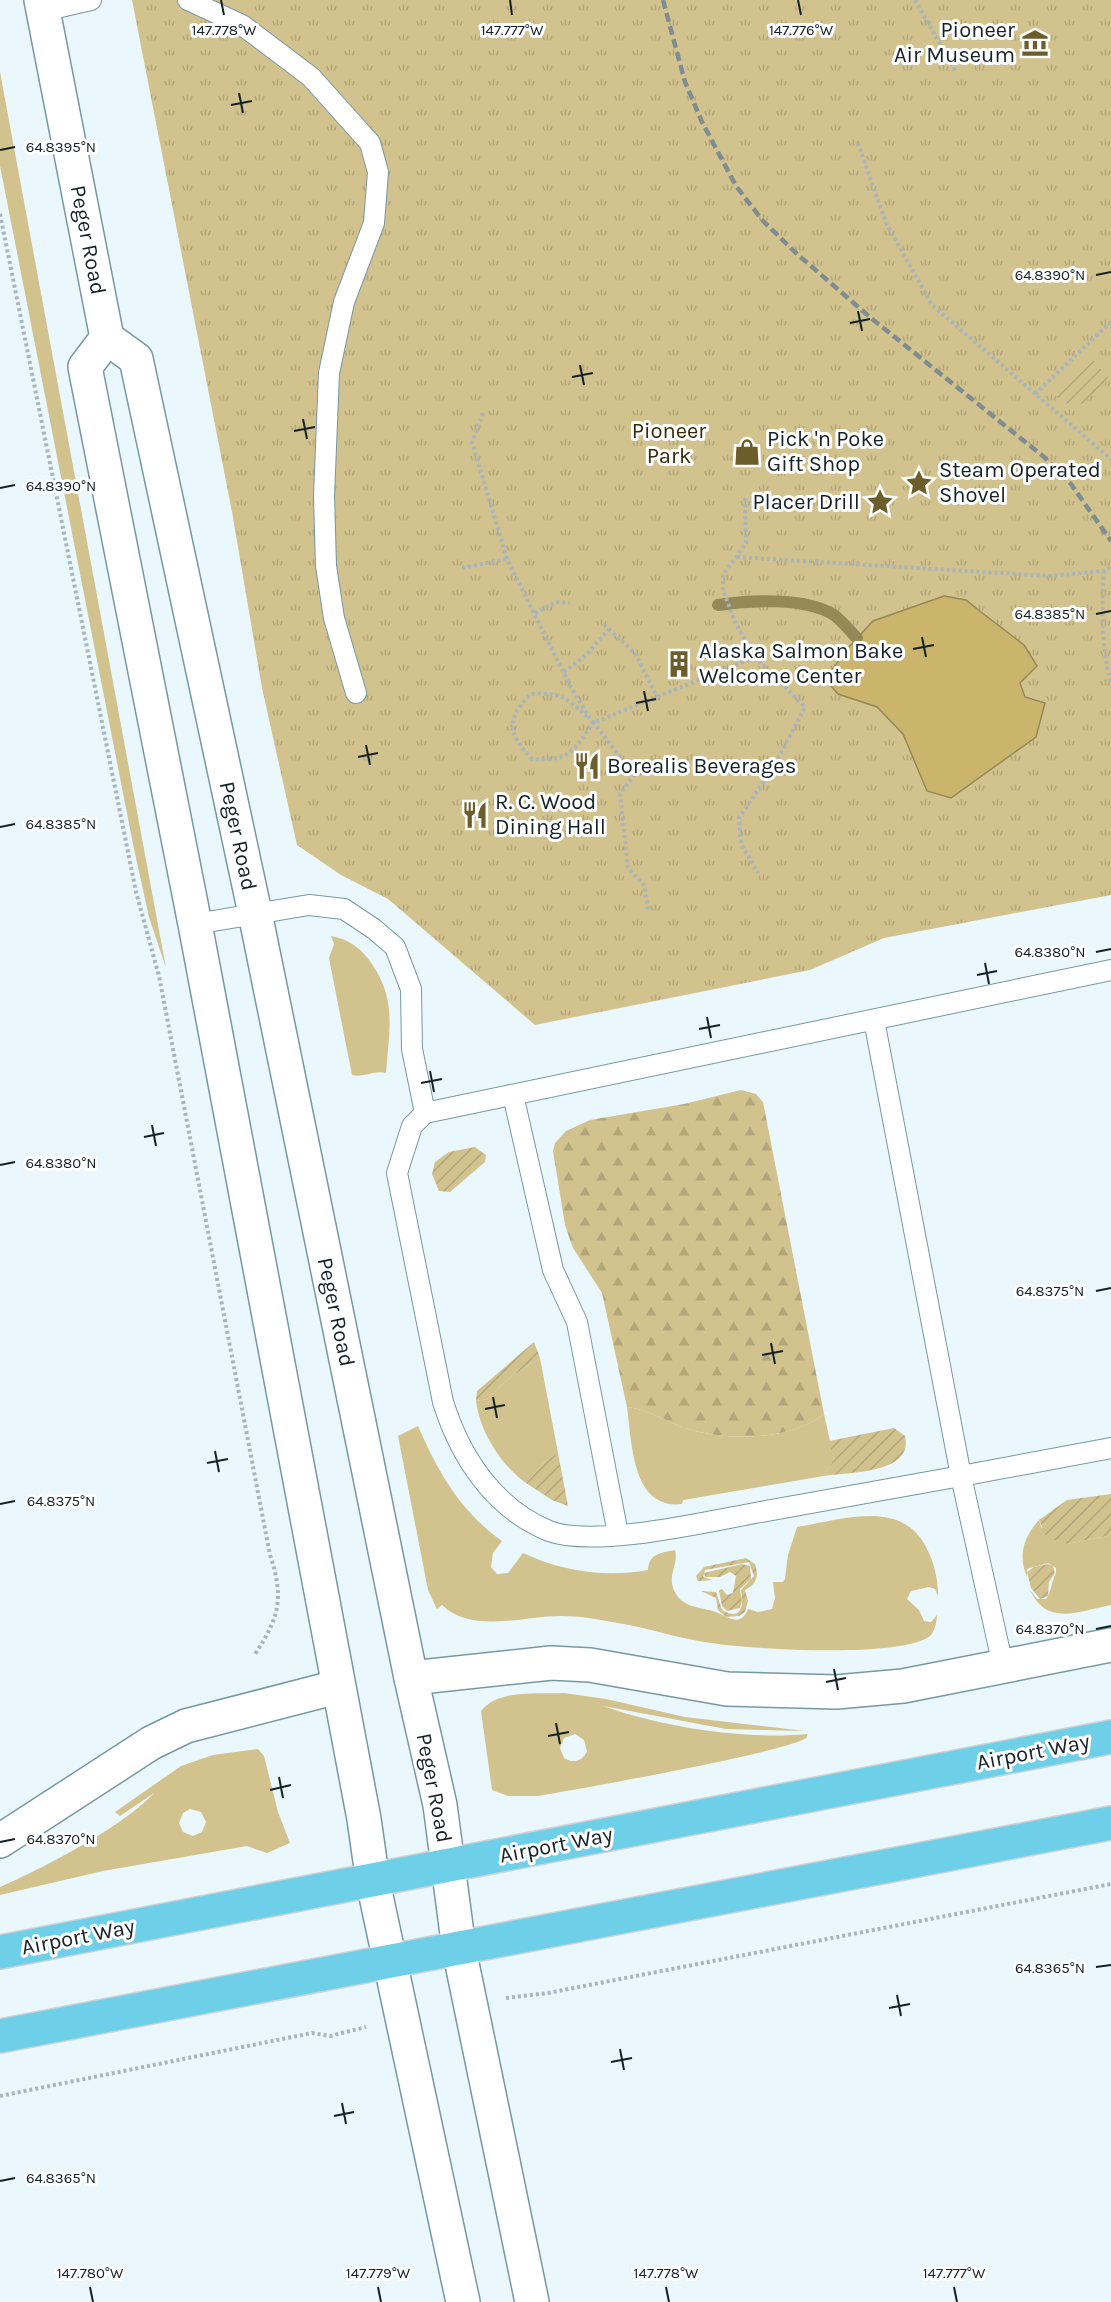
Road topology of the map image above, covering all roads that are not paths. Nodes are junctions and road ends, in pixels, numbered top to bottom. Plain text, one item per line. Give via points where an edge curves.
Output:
1 (91, 0) edge
2 (188, 0) edge
3 (42, 5) edge
4 (107, 338) junction
5 (356, 693) dead end
6 (255, 913) junction
7 (195, 924) junction
8 (1111, 970) edge
9 (874, 1020) junction
10 (513, 1095) junction
11 (425, 1113) junction
12 (1111, 1448) edge
13 (961, 1476) junction
14 (618, 1534) junction
15 (1111, 1645) edge
16 (1003, 1666) junction
17 (411, 1678) junction
18 (337, 1686) junction
19 (1111, 1737) edge
20 (1111, 1823) edge
21 (0, 1841) edge
22 (448, 1866) junction
23 (373, 1882) junction
24 (459, 1948) junction
25 (0, 1952) edge
26 (390, 1962) junction
27 (0, 2036) edge
28 (463, 2302) edge
29 (532, 2302) edge

1 - 3 lane
2 - 5 lane via 242,25 311,77 370,143 378,172 374,223 344,302 329,374 324,496 326,566 333,618
3 - 4 main road, Peger Road
4 - 6 main road, Peger Road via 136,359
4 - 7 main road via 85,368
6 - 7 lane
6 - 11 lane via 309,905 344,909 394,947 411,989 411,1049
6 - 17 main road, Peger Road
7 - 18 main road
8 - 9 lane
9 - 10 lane
9 - 13 lane
10 - 11 lane
10 - 14 lane via 553,1270 577,1322
11 - 14 lane via 412,1126 397,1173 452,1430 483,1482 524,1516 549,1531 581,1538
12 - 13 lane
13 - 14 lane
13 - 16 lane
15 - 16 main road
16 - 17 main road via 903,1686 836,1692 727,1689 590,1665 551,1663
17 - 22 main road, Peger Road via 440,1804
18 - 21 main road via 186,1726 151,1743
18 - 23 main road
19 - 22 main road, Airport Way
20 - 24 main road
22 - 23 main road, Airport Way
22 - 24 main road, Peger Road
23 - 25 main road, Airport Way
23 - 26 main road
24 - 26 main road
24 - 29 main road, Peger Road
26 - 27 main road
26 - 28 main road

